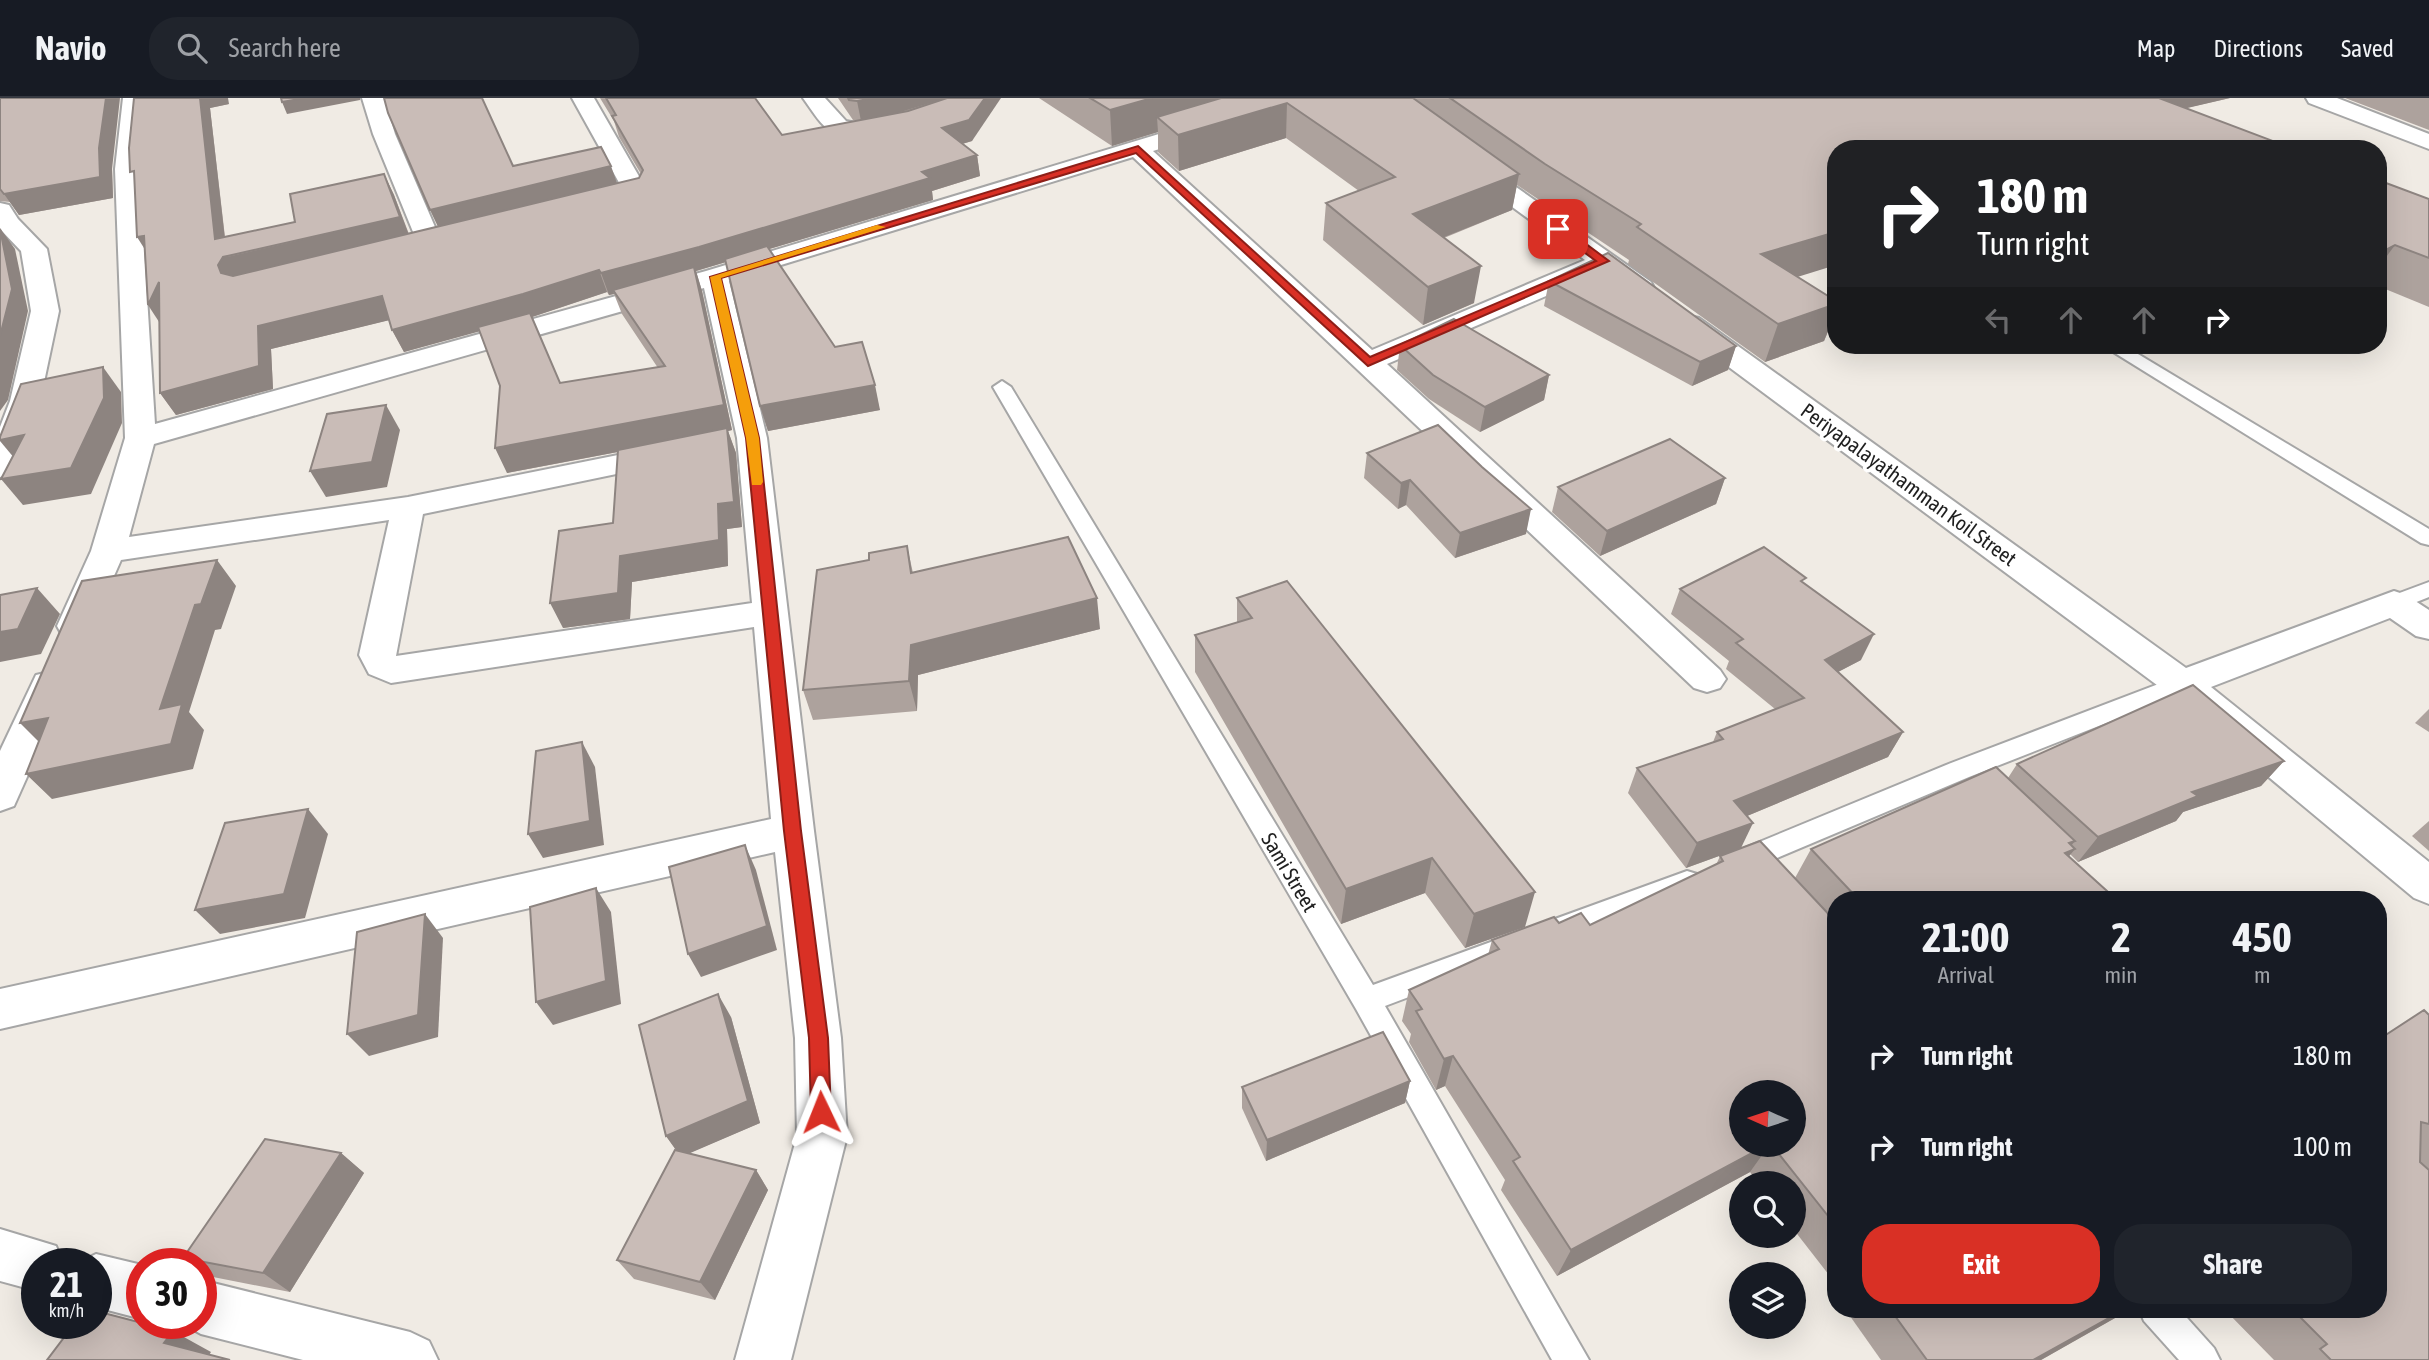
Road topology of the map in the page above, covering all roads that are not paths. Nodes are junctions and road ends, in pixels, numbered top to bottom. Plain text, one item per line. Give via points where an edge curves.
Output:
1 (134, 98) edge
2 (373, 98) edge
3 (583, 98) edge
4 (814, 98) edge
5 (979, 98) edge
6 (1301, 98) edge
7 (2318, 98) edge
8 (2429, 142) edge
9 (1446, 147) edge
10 (1138, 149) junction
11 (572, 208) edge
12 (0, 210) edge
13 (494, 228) edge
14 (429, 244) junction
15 (403, 250) edge
16 (1604, 261) junction
17 (715, 277) junction
18 (2126, 354) edge
19 (1368, 362) junction
20 (1002, 387) dead end
21 (140, 438) junction
22 (726, 443) junction
23 (0, 467) edge
24 (408, 506) junction
25 (2429, 538) edge
26 (108, 551) junction
27 (2429, 589) edge
28 (2394, 603) junction
29 (770, 612) junction
30 (2429, 626) edge
31 (1707, 679) dead end
32 (2182, 684) junction
33 (1960, 770) junction
34 (1980, 789) edge
35 (0, 795) edge
36 (793, 831) junction
37 (2429, 886) edge
38 (1366, 1000) junction
39 (0, 1009) edge
40 (0, 1255) edge
41 (21, 1261) edge
42 (217, 1311) edge
43 (2164, 1318) edge
44 (410, 1360) edge
45 (763, 1360) edge
46 (1571, 1360) edge
47 (2202, 1360) edge

1 - 21 street via 127,169 125,379
2 - 14 street
3 - 11 street via 636,192
4 - 5 street via 834,124 849,131 869,131
6 - 10 street
7 - 8 street
9 - 16 street, Periyapalayathamman Koil Street
10 - 17 street
10 - 19 street
12 - 23 street via 34,249 44,311 38,398
13 - 14 street
14 - 15 street
16 - 19 street
16 - 32 street, Periyapalayathamman Koil Street
17 - 21 street
17 - 22 street
18 - 25 lane
19 - 31 street
20 - 38 lane, Sami Street
21 - 26 street
22 - 24 street
22 - 29 street
24 - 26 street
24 - 29 street via 377,655 391,670
26 - 35 street
27 - 28 lane
28 - 30 street
28 - 32 street
29 - 36 street
32 - 33 lane
32 - 37 street, Periyapalayathamman Koil Street
33 - 34 lane
33 - 38 lane via 1758,868
36 - 39 street
36 - 45 street via 818,1038 822,1136
38 - 46 lane, Sami Street
40 - 41 street
42 - 44 street
43 - 47 lane

